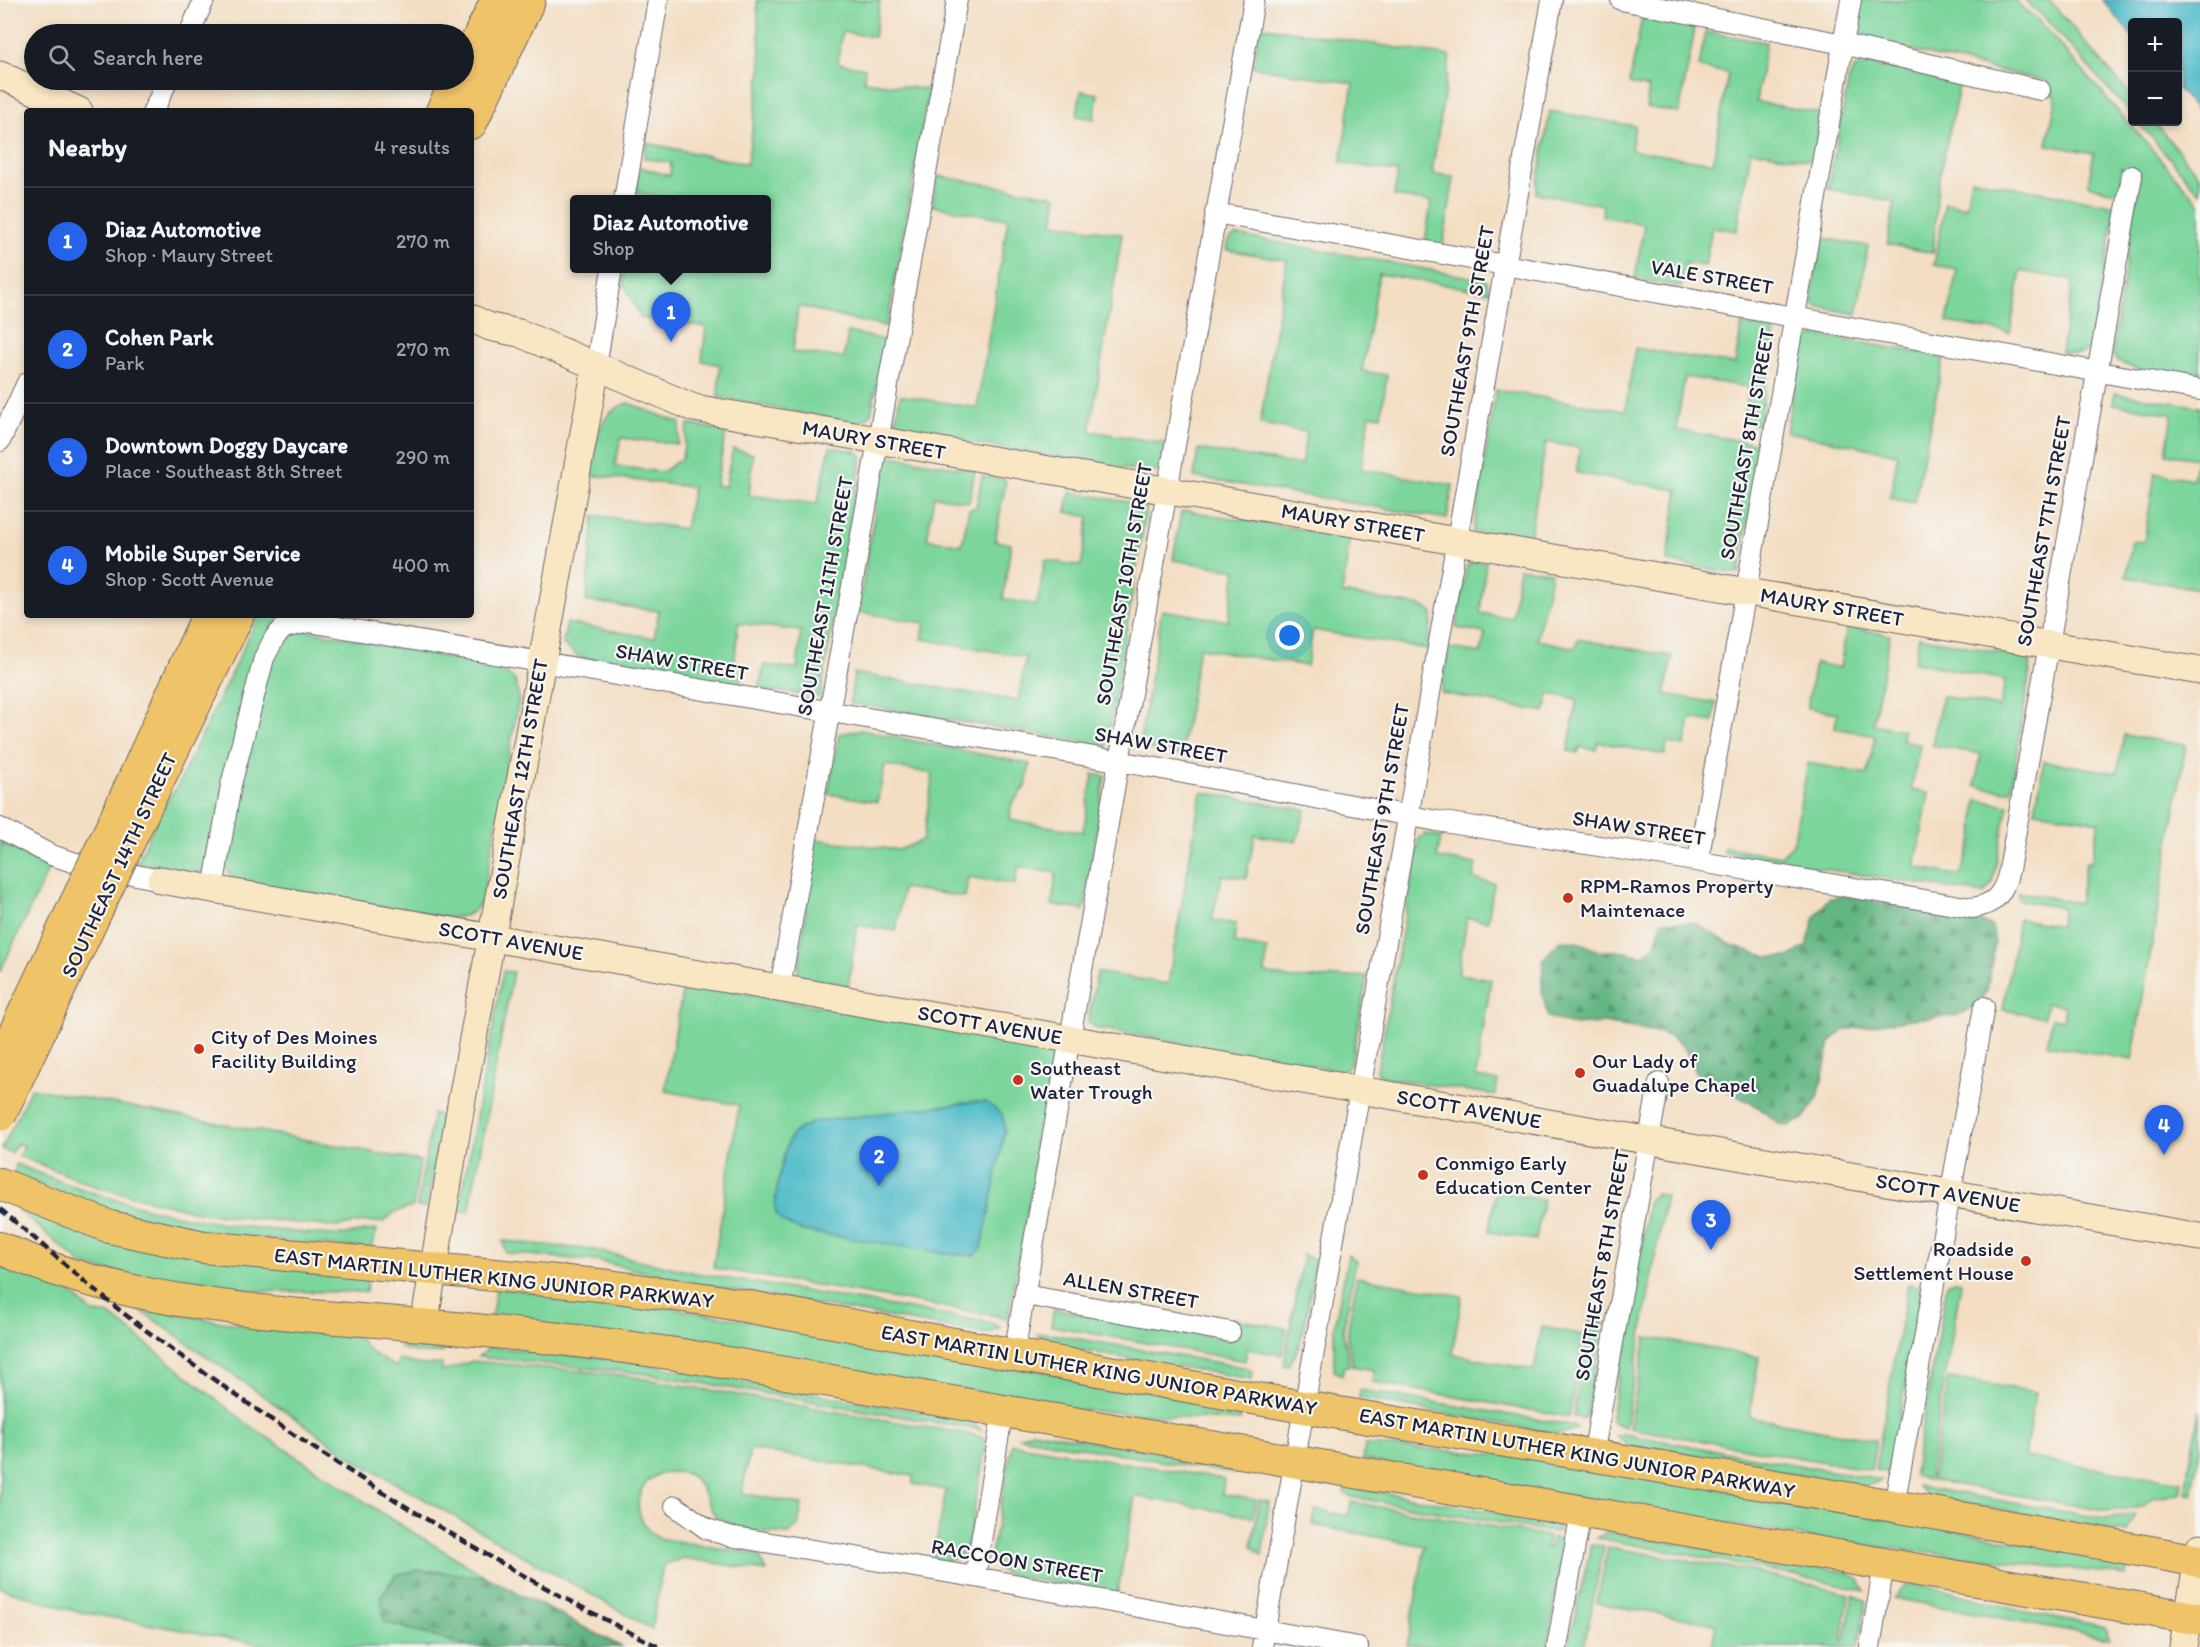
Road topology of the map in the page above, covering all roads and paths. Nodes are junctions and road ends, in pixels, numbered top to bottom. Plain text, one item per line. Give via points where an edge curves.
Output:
1 (204, 0) edge
2 (497, 0) edge
3 (529, 0) edge
4 (658, 0) edge
5 (957, 0) edge
6 (1254, 0) edge
7 (1552, 0) edge
8 (1621, 0) edge
9 (1851, 0) edge
10 (193, 24) edge
11 (1843, 45) junction
12 (474, 47) edge
13 (0, 75) edge
14 (24, 86) edge
15 (33, 90) edge
16 (163, 90) edge
17 (452, 90) edge
18 (2040, 90) dead end
19 (72, 108) edge
20 (154, 108) edge
21 (443, 108) edge
22 (474, 117) edge
23 (2132, 176) dead end
24 (625, 195) edge
25 (1215, 213) junction
26 (1505, 265) junction
27 (611, 273) edge
28 (474, 300) edge
29 (1795, 316) junction
30 (474, 319) edge
31 (519, 333) junction
32 (596, 367) junction
33 (2097, 372) junction
34 (24, 389) edge
35 (2200, 390) edge
36 (878, 440) junction
37 (0, 441) edge
38 (1165, 491) junction
39 (1455, 541) junction
40 (1746, 592) junction
41 (207, 618) edge
42 (236, 618) edge
43 (2048, 645) junction
44 (542, 663) junction
45 (2200, 671) edge
46 (829, 712) junction
47 (1117, 762) junction
48 (132, 810) junction
49 (1407, 815) junction
50 (0, 828) edge
51 (1698, 861) junction
52 (161, 880) joint
53 (213, 889) junction
54 (2001, 894) joint
55 (491, 938) junction
56 (780, 988) junction
57 (1984, 1007) dead end
58 (1069, 1039) junction
59 (0, 1064) edge
60 (1659, 1083) dead end
61 (1358, 1090) junction
62 (0, 1115) edge
63 (1649, 1140) junction
64 (0, 1184) edge
65 (1951, 1193) junction
66 (2200, 1237) edge
67 (0, 1248) edge
68 (432, 1270) junction
69 (1025, 1295) junction
70 (424, 1325) junction
71 (1230, 1332) dead end
72 (1014, 1354) junction
73 (1303, 1407) junction
74 (1004, 1410) junction
75 (1593, 1456) junction
76 (1294, 1461) junction
77 (675, 1506) dead end
78 (1894, 1506) junction
79 (1581, 1512) junction
80 (2199, 1556) edge
81 (1884, 1565) junction
82 (975, 1577) junction
83 (2194, 1618) edge
84 (1263, 1639) edge
85 (1358, 1647) edge
86 (1557, 1647) edge
87 (1870, 1647) edge
88 (2183, 1647) edge

1 - 10 street
2 - 12 main road
3 - 22 main road
4 - 24 street
5 - 36 street, SOUTHEAST 11TH STREET
6 - 25 street, SOUTHEAST 10TH STREET
7 - 26 street, SOUTHEAST 9TH STREET
8 - 11 street
9 - 11 street, SOUTHEAST 8TH STREET
11 - 18 street
11 - 29 street, SOUTHEAST 8TH STREET
13 - 14 street
15 - 19 street
16 - 20 street
17 - 21 main road
23 - 33 street, SOUTHEAST 7TH STREET
25 - 26 street, VALE STREET
25 - 38 street, SOUTHEAST 10TH STREET
26 - 29 street, VALE STREET
26 - 39 street, SOUTHEAST 9TH STREET
27 - 32 street, SOUTHEAST 12TH STREET
28 - 31 street, MAURY STREET
29 - 33 street, VALE STREET
29 - 40 street, SOUTHEAST 8TH STREET
30 - 31 street, MAURY STREET
31 - 32 street, MAURY STREET
32 - 36 street, MAURY STREET via 694,408
32 - 44 street, SOUTHEAST 12TH STREET
33 - 35 street, VALE STREET
33 - 43 street, SOUTHEAST 7TH STREET
34 - 37 street
36 - 38 street, MAURY STREET
36 - 46 street, SOUTHEAST 11TH STREET
38 - 39 street, MAURY STREET
38 - 47 street, SOUTHEAST 10TH STREET
39 - 40 street, MAURY STREET
39 - 49 street, SOUTHEAST 9TH STREET
40 - 43 street, MAURY STREET
40 - 51 street, SOUTHEAST 8TH STREET
41 - 48 main road, SOUTHEAST 14TH STREET
42 - 48 main road, SOUTHEAST 14TH STREET
43 - 45 street, MAURY STREET
43 - 54 street, SOUTHEAST 7TH STREET via 2009,870
44 - 46 street, SHAW STREET
44 - 53 street, SHAW STREET via 309,622 284,628 264,658 231,785
44 - 55 street, SOUTHEAST 12TH STREET
46 - 47 street, SHAW STREET
46 - 56 street, SOUTHEAST 11TH STREET
47 - 49 street, SHAW STREET
47 - 58 street, SOUTHEAST 10TH STREET
48 - 59 main road, SOUTHEAST 14TH STREET, bridge
48 - 62 main road, SOUTHEAST 14TH STREET, bridge
49 - 51 street, SHAW STREET
49 - 61 street, SOUTHEAST 9TH STREET
50 - 52 street, SCOTT AVENUE via 51,855
51 - 54 street, SHAW STREET via 1972,908 1992,902
52 - 53 street, SCOTT AVENUE
53 - 55 street, SCOTT AVENUE
55 - 56 street, SCOTT AVENUE
55 - 68 street, SOUTHEAST 12TH STREET
56 - 58 street, SCOTT AVENUE
57 - 65 street
58 - 61 street, SCOTT AVENUE
58 - 69 street, SOUTHEAST 10TH STREET
60 - 63 street, SOUTHEAST 8TH STREET
61 - 63 street, SCOTT AVENUE
61 - 73 street, SOUTHEAST 9TH STREET
63 - 65 street, SCOTT AVENUE
63 - 75 street, SOUTHEAST 8TH STREET
64 - 68 main road, EAST MARTIN LUTHER KING JUNIOR PARKWAY via 110,1227 154,1238 204,1247
65 - 66 street, SCOTT AVENUE
65 - 78 street
67 - 70 main road via 83,1278 174,1301
68 - 70 street, SOUTHEAST 12TH STREET
68 - 72 main road, EAST MARTIN LUTHER KING JUNIOR PARKWAY via 691,1297
69 - 71 street, ALLEN STREET
69 - 72 street, SOUTHEAST 10TH STREET
70 - 74 main road via 676,1353
72 - 73 main road, EAST MARTIN LUTHER KING JUNIOR PARKWAY
73 - 75 main road, EAST MARTIN LUTHER KING JUNIOR PARKWAY
73 - 76 street, SOUTHEAST 9TH STREET
74 - 76 main road
74 - 82 street
75 - 78 main road, EAST MARTIN LUTHER KING JUNIOR PARKWAY
76 - 79 main road
76 - 84 street, SOUTHEAST 9TH STREET
77 - 82 street, RACCOON STREET via 707,1529 729,1536
78 - 80 main road, EAST MARTIN LUTHER KING JUNIOR PARKWAY
79 - 81 main road
79 - 86 street
80 - 83 street
81 - 83 main road
81 - 87 street
82 - 84 street, RACCOON STREET
83 - 88 street
84 - 85 street, RACCOON STREET

